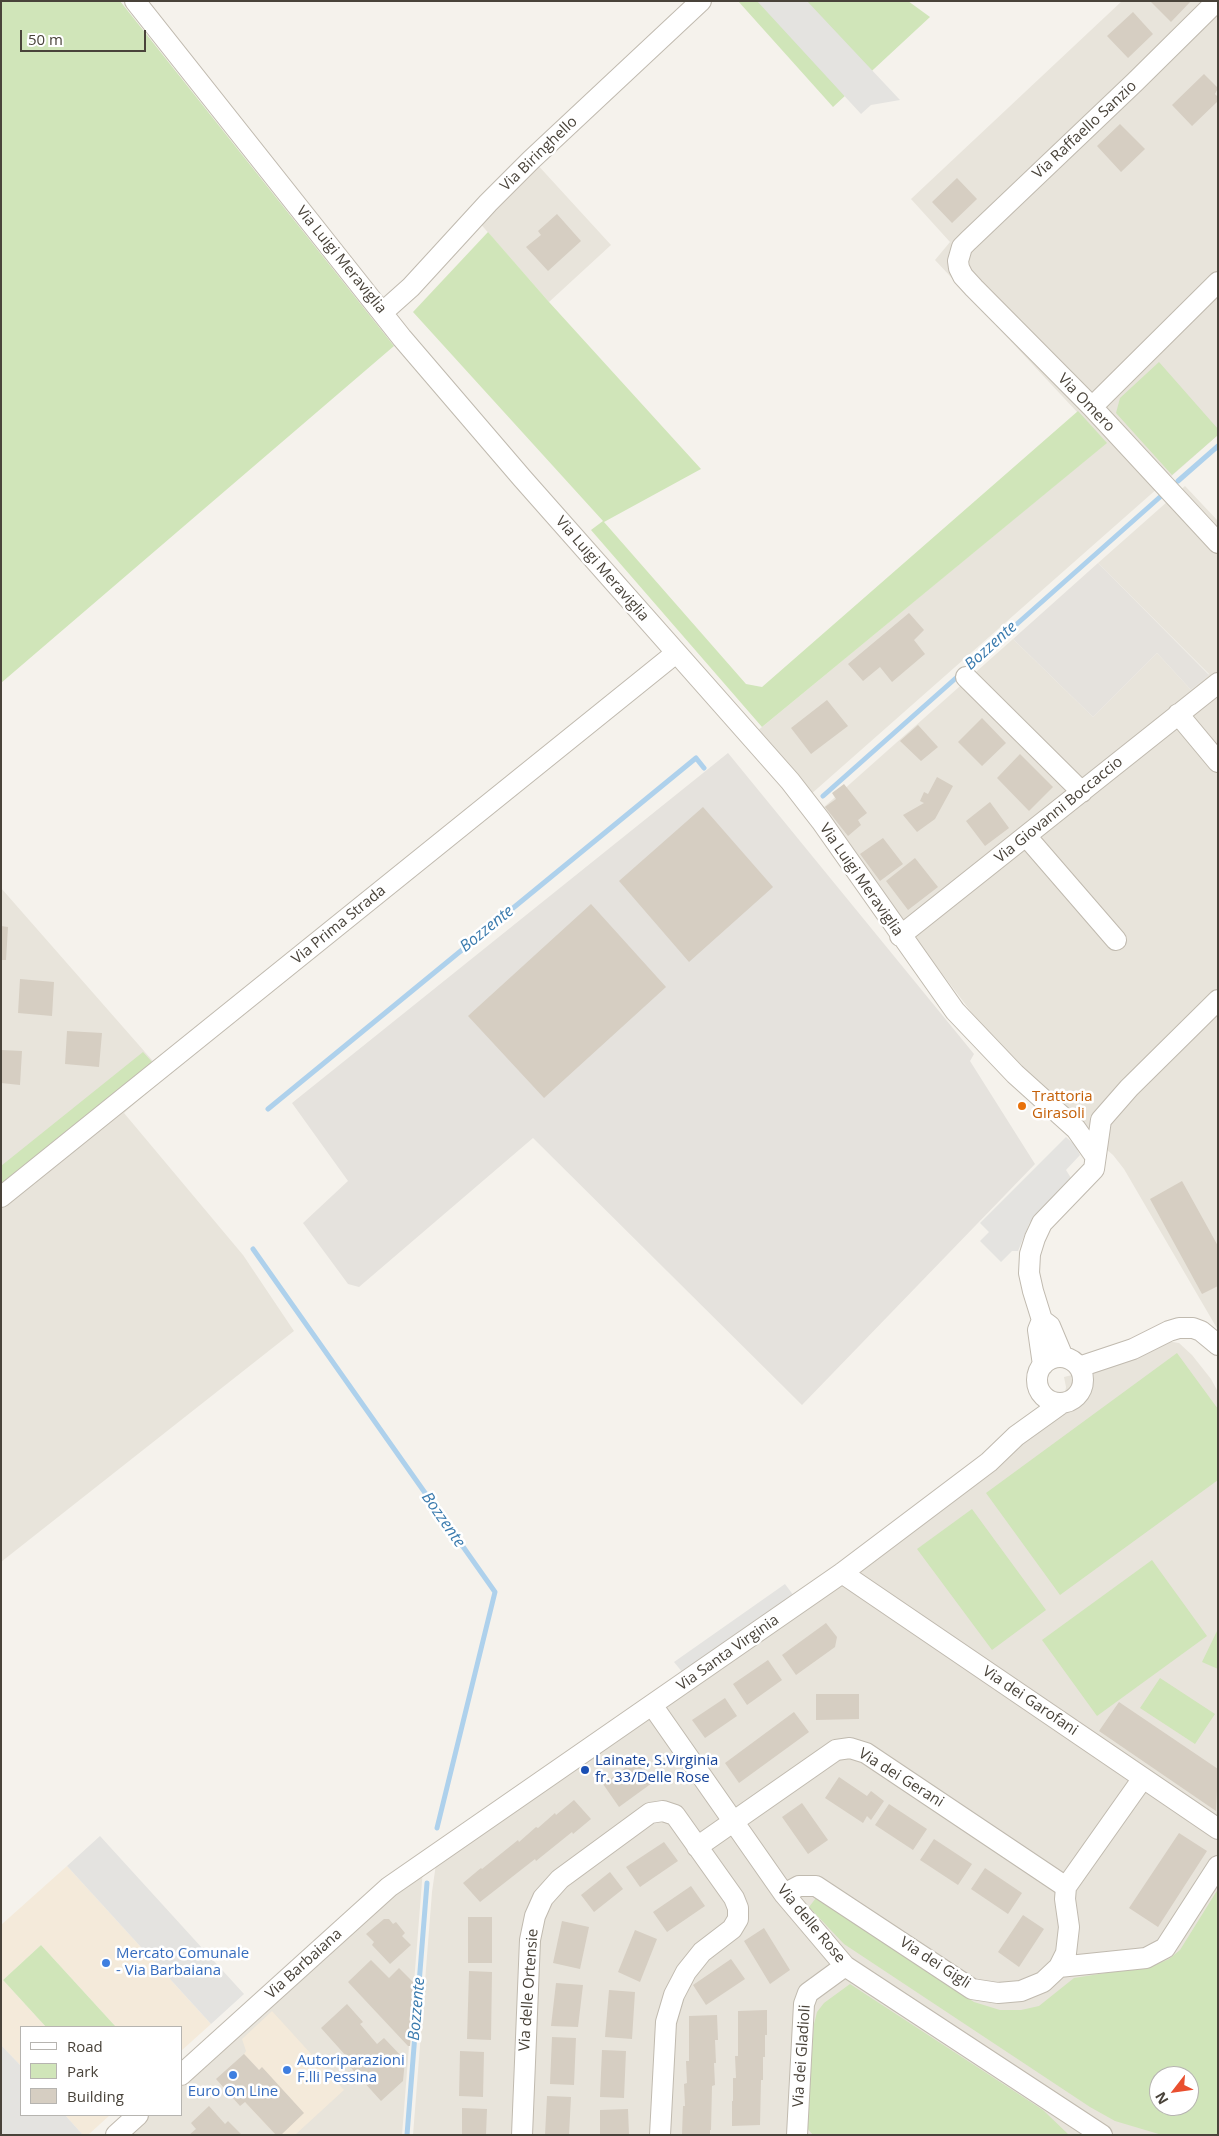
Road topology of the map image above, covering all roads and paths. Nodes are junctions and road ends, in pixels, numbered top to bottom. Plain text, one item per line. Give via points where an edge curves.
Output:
1 (135, 1) edge
2 (701, 1) edge
3 (1217, 1) edge
4 (958, 261) joint
5 (1218, 282) edge
6 (383, 312) junction
7 (1092, 407) junction
8 (1218, 543) edge
9 (676, 653) junction
10 (966, 677) dead end
11 (1218, 683) edge
12 (1178, 714) junction
13 (1218, 762) edge
14 (1082, 792) junction
15 (1026, 836) junction
16 (900, 936) junction
17 (1116, 940) dead end
18 (1218, 1000) edge
19 (1101, 1120) junction
20 (1076, 1129) junction
21 (1095, 1156) junction
22 (1, 1197) edge
23 (1042, 1320) junction
24 (1218, 1345) edge
25 (1071, 1362) junction
26 (1043, 1365) junction
27 (1038, 1386) junction
28 (1062, 1403) junction
29 (1016, 1436) junction
30 (842, 1573) junction
31 (652, 1705) junction
32 (1143, 1778) junction
33 (734, 1820) junction
34 (1218, 1829) edge
35 (697, 1846) junction
36 (430, 1858) joint
37 (1218, 1866) edge
38 (1066, 1887) junction
39 (784, 1894) junction
40 (844, 1966) junction
41 (1059, 1967) junction
42 (182, 2074) edge
43 (137, 2116) edge
44 (116, 2135) edge
45 (522, 2135) edge
46 (660, 2135) edge
47 (797, 2135) edge
48 (1102, 2135) edge

1 - 6 street, Via Luigi Meraviglia
2 - 6 street, Via Biringhello via 488,202 412,287
3 - 4 street, Via Raffaello Sanzio via 962,247
4 - 7 street, Via Omero via 963,276 974,288
5 - 7 street
6 - 9 street, Via Luigi Meraviglia via 402,338
7 - 8 street, Via Omero
9 - 16 street, Via Luigi Meraviglia via 790,781
9 - 22 street, Via Prima Strada
10 - 14 street
11 - 12 street, Via Giovanni Boccaccio
12 - 13 street
12 - 14 street, Via Giovanni Boccaccio
14 - 15 street, Via Giovanni Boccaccio
15 - 16 street, Via Giovanni Boccaccio
15 - 17 street
16 - 20 street, Via Luigi Meraviglia via 950,1005 1015,1074
18 - 19 street
19 - 20 street
19 - 21 street
20 - 21 street, Via Luigi Meraviglia
21 - 23 street via 1094,1168 1089,1175 1042,1223 1035,1238 1029,1273
23 - 25 street via 1050,1326
23 - 26 street via 1038,1330
24 - 25 street via 1193,1328 1179,1328 1132,1349
25 - 26 street via 1052,1358
25 - 28 street via 1083,1376 1081,1390 1074,1398
26 - 27 street via 1038,1373
27 - 28 street via 1048,1399
27 - 29 street, Via Santa Virginia
28 - 29 street, Via Santa Virginia
29 - 30 street, Via Santa Virginia via 989,1462
30 - 31 street, Via Santa Virginia
30 - 32 street, Via dei Garofani
31 - 33 street, Via delle Rose
31 - 36 street, Via Santa Virginia
32 - 34 street, Via dei Garofani
32 - 38 street
33 - 35 street, Via dei Gerani
33 - 38 street, Via dei Gerani via 836,1750 850,1748 866,1753
33 - 39 street, Via delle Rose
35 - 45 street, Via delle Ortensie via 675,1815 663,1811 650,1813 560,1879 543,1898 530,1940
35 - 46 street via 734,1898 738,1919 732,1929 702,1952 674,1994 666,2022
36 - 42 street, Via Barbaiana via 389,1887
37 - 41 street via 1165,1948 1146,1958
38 - 41 street via 1069,1928 1066,1953
39 - 40 street, Via delle Rose
39 - 41 street, Via dei Gigli via 799,1886 816,1886 972,1989 998,1993 1021,1990 1043,1982
40 - 47 street, Via dei Gladioli via 808,1993 804,2004
40 - 48 street, Via delle Rose
43 - 44 street

